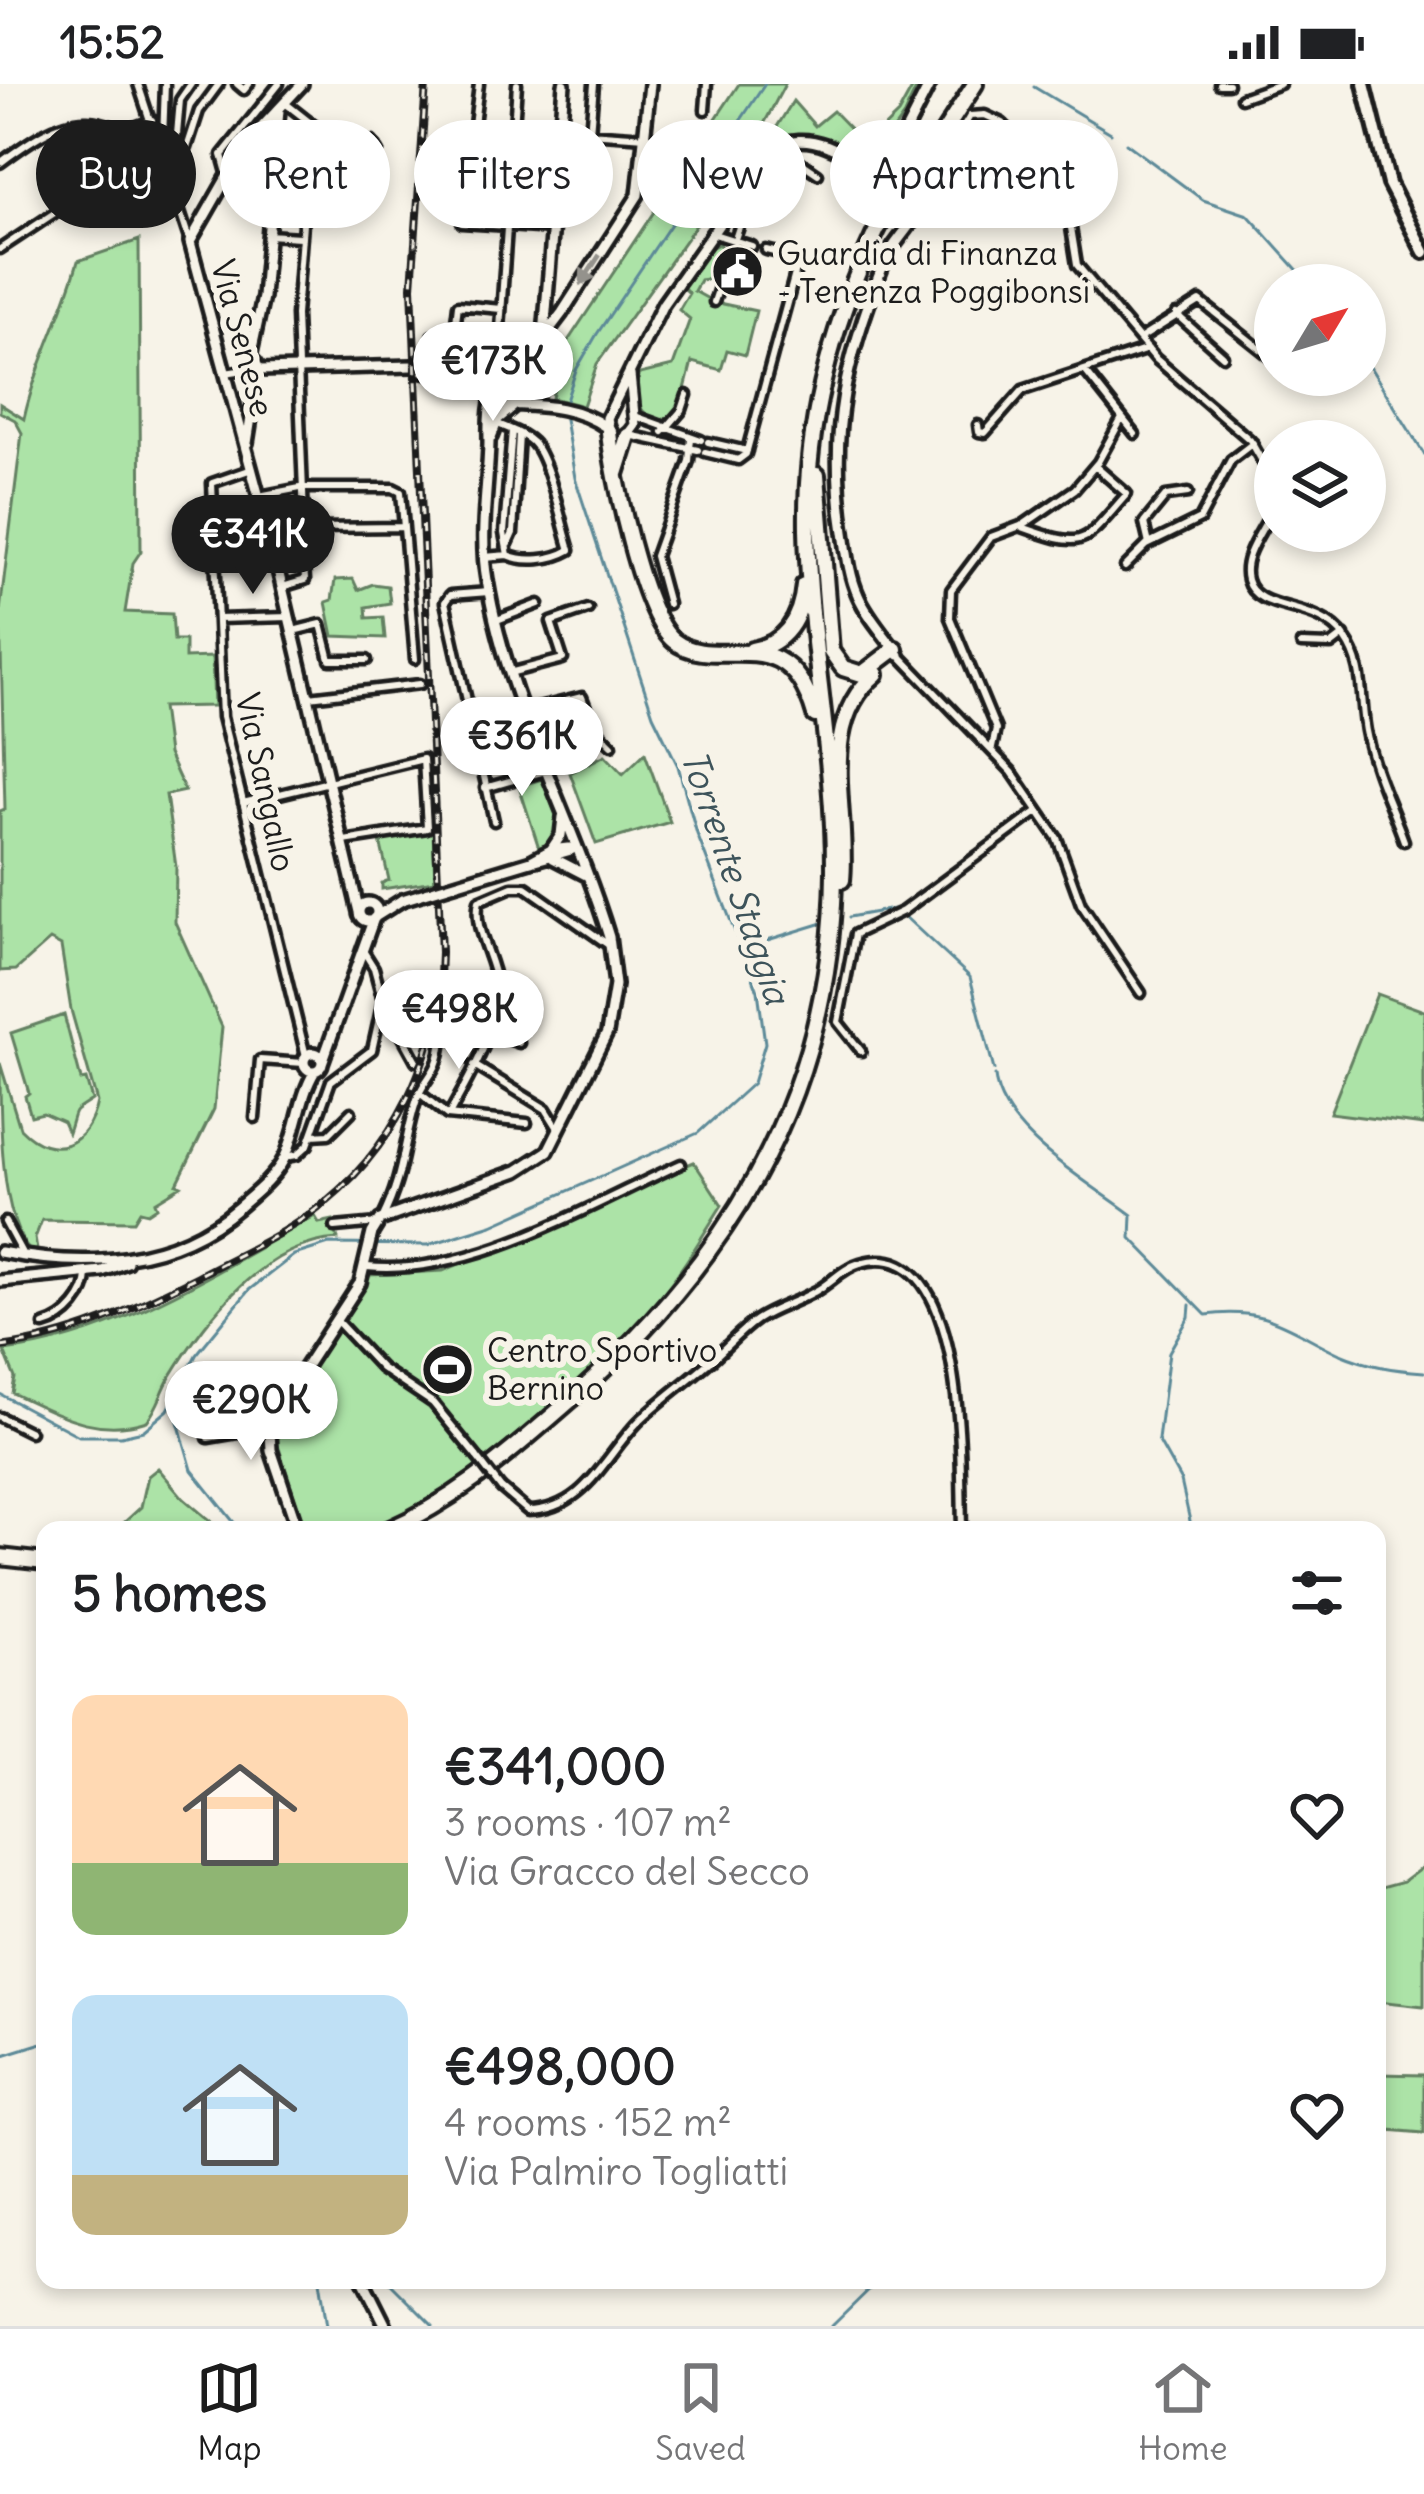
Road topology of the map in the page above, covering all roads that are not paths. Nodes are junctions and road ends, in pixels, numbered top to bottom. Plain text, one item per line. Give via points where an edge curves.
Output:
1 (138, 84) edge
2 (165, 84) edge
3 (191, 84) edge
4 (219, 84) edge
5 (237, 84) edge
6 (249, 84) edge
7 (279, 84) edge
8 (302, 84) edge
9 (479, 84) edge
10 (517, 84) edge
11 (564, 84) edge
12 (594, 84) edge
13 (650, 84) edge
14 (707, 84) edge
15 (965, 84) edge
16 (975, 84) edge
17 (1219, 84) edge
18 (1228, 84) edge
19 (1280, 84) edge
20 (1364, 84) edge
21 (926, 87) edge
22 (1241, 98) dead end
23 (285, 103) junction
24 (705, 110) dead end
25 (152, 120) edge
26 (163, 120) edge
27 (178, 120) edge
28 (250, 120) edge
29 (274, 120) edge
30 (308, 120) edge
31 (475, 120) edge
32 (515, 120) edge
33 (561, 120) edge
34 (591, 120) edge
35 (647, 120) edge
36 (908, 120) edge
37 (943, 120) edge
38 (949, 120) edge
39 (966, 120) edge
40 (995, 120) edge
41 (196, 121) edge
42 (36, 139) edge
43 (830, 149) edge
44 (0, 164) edge
45 (818, 174) dead end
46 (220, 186) edge
47 (637, 197) edge
48 (36, 224) edge
49 (186, 228) edge
50 (268, 228) edge
51 (303, 228) edge
52 (507, 228) edge
53 (530, 228) edge
54 (882, 228) edge
55 (885, 228) edge
56 (906, 228) edge
57 (1070, 228) edge
58 (554, 230) joint
59 (711, 233) junction
60 (268, 235) junction
61 (302, 238) junction
62 (734, 241) junction
63 (190, 242) junction
64 (752, 246) dead end
65 (0, 249) edge
66 (766, 250) dead end
67 (1424, 251) edge
68 (549, 298) junction
69 (714, 302) dead end
70 (262, 304) junction
71 (501, 310) junction
72 (562, 313) junction
73 (1176, 314) junction
74 (1141, 338) junction
75 (544, 340) junction
76 (1254, 343) edge
77 (1148, 350) junction
78 (1223, 356) dead end
79 (412, 366) dead end
80 (427, 366) joint
81 (251, 369) junction
82 (298, 369) junction
83 (1085, 371) junction
84 (225, 373) junction
85 (629, 375) junction
86 (514, 376) junction
87 (499, 387) junction
88 (531, 391) junction
89 (687, 395) dead end
90 (547, 404) junction
91 (253, 405) junction
92 (516, 405) junction
93 (236, 412) junction
94 (611, 412) junction
95 (631, 414) junction
96 (588, 415) junction
97 (1121, 420) junction
98 (492, 422) junction
99 (978, 425) dead end
100 (607, 429) junction
101 (515, 432) junction
102 (663, 434) junction
103 (1135, 434) dead end
104 (628, 436) junction
105 (813, 443) junction
106 (1253, 443) joint
107 (699, 445) junction
108 (731, 447) junction
109 (247, 449) junction
110 (746, 451) junction
111 (731, 459) junction
112 (1095, 466) junction
113 (252, 470) junction
114 (817, 475) junction
115 (615, 479) junction
116 (302, 488) junction
117 (1188, 493) dead end
118 (259, 496) junction
119 (1020, 526) junction
120 (404, 527) junction
121 (1149, 544) junction
122 (1254, 546) edge
123 (508, 555) junction
124 (484, 557) junction
125 (304, 565) dead end
126 (1125, 567) dead end
127 (283, 587) junction
128 (489, 592) junction
129 (539, 604) dead end
130 (668, 604) dead end
131 (588, 609) dead end
132 (290, 617) junction
133 (218, 620) junction
134 (497, 620) junction
135 (293, 631) junction
136 (1344, 635) junction
137 (1301, 644) dead end
138 (745, 651) junction
139 (897, 652) junction
140 (415, 659) dead end
141 (367, 660) dead end
142 (513, 672) junction
143 (419, 684) dead end
144 (309, 697) junction
145 (526, 711) junction
146 (534, 735) junction
147 (612, 745) dead end
148 (992, 748) junction
149 (478, 752) junction
150 (547, 770) junction
151 (330, 782) junction
152 (485, 788) junction
153 (243, 803) junction
154 (1039, 810) junction
155 (562, 812) junction
156 (494, 820) dead end
157 (833, 838) junction
158 (344, 841) junction
159 (1404, 841) dead end
160 (576, 847) junction
161 (552, 854) junction
162 (587, 876) junction
163 (352, 880) junction
164 (841, 885) junction
165 (599, 908) junction
166 (373, 911) junction
167 (360, 915) junction
168 (580, 925) junction
169 (612, 947) junction
170 (364, 952) junction
171 (1141, 993) dead end
172 (382, 1001) junction
173 (488, 1032) junction
174 (442, 1039) dead end
175 (519, 1043) dead end
176 (861, 1051) dead end
177 (416, 1061) dead end
178 (312, 1062) junction
179 (474, 1065) junction
180 (588, 1078) junction
181 (421, 1094) junction
182 (546, 1109) junction
183 (351, 1112) dead end
184 (449, 1115) junction
185 (254, 1118) dead end
186 (526, 1123) dead end
187 (559, 1131) junction
188 (312, 1135) junction
189 (285, 1157) junction
190 (681, 1164) dead end
191 (380, 1221) junction
192 (4, 1222) dead end
193 (334, 1227) dead end
194 (0, 1252) edge
195 (25, 1257) junction
196 (367, 1263) junction
197 (94, 1267) junction
198 (0, 1281) edge
199 (336, 1319) junction
200 (44, 1325) dead end
201 (283, 1400) junction
202 (0, 1418) edge
203 (29, 1432) dead end
204 (208, 1438) dead end
205 (295, 1521) edge
206 (405, 1521) edge
207 (423, 1521) edge
208 (962, 1521) edge
209 (0, 1553) edge
210 (36, 1558) edge
211 (368, 2289) edge
212 (386, 2326) edge

1 - 25 street
2 - 26 street
3 - 27 street
4 - 41 street
5 - 6 street
7 - 23 street
7 - 28 street
8 - 23 main road
9 - 31 street
10 - 32 street
11 - 33 main road
12 - 34 street
13 - 35 main road
14 - 24 street
15 - 37 highway
16 - 38 highway
17 - 18 street
19 - 22 street
20 - 67 main road via 1387,179
21 - 36 main road
23 - 29 main road
23 - 30 street
39 - 40 street
42 - 44 street
43 - 59 main road via 814,141 778,145
45 - 62 street via 782,158
46 - 63 main road
47 -> 72 main road
48 - 65 street
49 - 63 street
50 - 60 main road
51 - 61 street
52 - 71 street
53 - 58 street
54 - 105 highway via 842,312
55 - 114 highway via 850,314
56 - 139 main road via 856,337 836,434 853,583
57 - 74 street via 1075,262
58 - 68 main road
59 - 62 street
59 - 85 main road via 657,314
60 - 61 street
60 - 70 main road
61 - 82 street
62 - 64 street
62 - 69 street
63 - 84 main road, Via Senese
66 - 110 street via 791,256 797,266
68 - 72 main road
68 - 75 main road
70 - 81 main road
70 - 82 main road via 256,368
71 - 80 street via 458,305 454,338 432,336
71 - 87 street
72 - 75 main road
73 - 74 street
73 - 76 street via 1205,303
73 - 78 street
74 - 77 street
75 - 86 main road
77 - 83 street
77 - 106 street
79 - 82 main road
80 - 87 main road
81 - 84 street
81 - 91 main road
82 - 116 street
83 - 97 street
83 - 99 street via 1023,390 985,433
84 - 93 main road, Via Senese
85 - 94 main road
85 - 95 main road
86 - 87 main road
86 - 88 main road via 528,380
87 - 92 main road via 502,403
87 - 98 main road via 490,400
88 - 90 main road
88 - 92 main road
89 - 102 street
90 - 92 main road
90 - 96 main road
91 - 93 main road via 244,418
91 - 109 main road
92 - 98 main road
93 - 109 main road, Via Senese
94 - 95 main road
94 - 96 main road
94 - 100 main road
95 - 102 street
95 - 104 main road
96 - 100 main road
97 - 103 street
97 - 112 street
98 - 101 street
98 - 124 main road
100 - 104 main road
100 - 115 highway
101 - 123 street
101 - 123 street via 539,452 570,550 553,558
102 - 104 street
102 - 107 street
104 - 115 highway
105 - 138 highway via 802,494 801,605 776,643
105 - 157 highway via 808,553
106 - 121 street via 1228,464 1198,521
107 - 108 street
107 - 111 street
107 - 130 street via 655,558
108 - 110 street
108 - 111 street
109 - 113 main road, Via Senese
110 - 111 street
112 - 119 street
112 - 119 street via 1127,494 1086,540
113 - 118 main road, Via Senese
113 - 133 street, Via Sangallo via 212,483
114 - 139 highway via 831,651 843,668 862,674
114 - 164 highway
115 - 138 highway via 661,627 687,648
116 - 118 street
116 - 120 street via 305,520 314,528
116 - 120 street via 397,488
117 - 121 street via 1166,496 1143,524
118 - 127 main road, Via Senese
119 - 148 street via 998,532 960,574 948,604 996,729
120 - 140 street
121 - 126 street
122 - 136 street via 1246,563 1251,591 1313,611
123 - 124 street
124 - 128 main road
125 - 127 street via 306,580
127 - 132 main road, Via Senese
128 - 134 main road
128 - 149 street via 446,602
129 - 134 street
131 - 142 street via 551,622 563,659
132 - 133 street
132 - 135 main road, Via Senese
133 - 153 street, Via Sangallo via 222,714
134 - 142 main road
135 - 141 street via 321,624 330,660
135 - 144 main road, Via Senese
136 - 137 street via 1331,645
136 - 159 street via 1361,674 1370,749
138 - 157 highway via 777,660 809,697
139 - 148 street
139 - 164 highway via 855,695 841,727
142 - 145 main road
143 - 144 street
144 - 151 main road, Via Senese
145 - 146 main road
145 - 147 street via 582,698
146 - 149 street
146 - 150 main road
148 - 154 street
149 - 152 street
150 - 152 street
150 - 155 main road
151 - 153 street
151 - 158 main road, Via Senese
151 - 158 street via 423,760 427,828
152 - 156 street
153 - 178 street, Via Sangallo
154 - 171 street via 1081,904
154 - 176 street via 903,911 855,934 838,1022
155 - 160 main road
155 - 161 main road
157 - 206 highway via 831,937 816,1018 772,1146 725,1231 638,1341 593,1382 461,1492
158 - 163 main road, Via Senese
160 - 161 main road
160 - 162 main road
161 - 162 main road
161 - 166 main road, bridge
162 - 165 main road
163 - 166 main road, Via Senese
163 - 167 main road, Via Senese
164 - 207 highway via 833,974 809,1070 778,1150 718,1256 643,1346 582,1402 465,1498
165 - 168 street
165 - 169 main road
166 - 167 main road
166 - 170 main road, Via Senese
167 - 170 main road, Via Senese
168 - 169 street
168 - 173 street via 522,886 479,902 496,988
169 - 180 main road via 613,1012
170 - 172 street
170 - 178 main road, Via Senese via 333,1039
172 - 177 street
172 - 188 street via 374,1046 332,1081
173 - 175 street
173 - 179 street
174 - 181 street via 438,1069
178 - 185 street via 260,1060
178 - 189 main road
179 - 182 street
179 - 184 street
180 - 182 street via 564,1106
180 - 187 main road
181 - 184 street
181 - 191 street via 399,1187
182 - 187 street
183 - 188 street via 332,1132
184 - 186 street
187 - 191 main road via 534,1164
188 - 189 street via 300,1154
189 - 197 main road via 209,1230 178,1247
190 - 196 street via 449,1262 411,1269
191 - 193 street
191 - 196 main road
192 - 195 street
194 - 195 main road
195 - 197 main road
196 - 199 main road
197 - 198 main road
197 - 200 street via 86,1291
199 - 201 main road
199 - 208 street, bridge via 381,1368 434,1403 501,1488 528,1511 544,1510 599,1475 640,1419 752,1323 858,1263 886,1262 915,1276 939,1312 956,1394
201 - 204 street via 249,1431
201 - 205 main road via 270,1442
202 - 203 street
209 - 210 highway
211 - 212 main road

